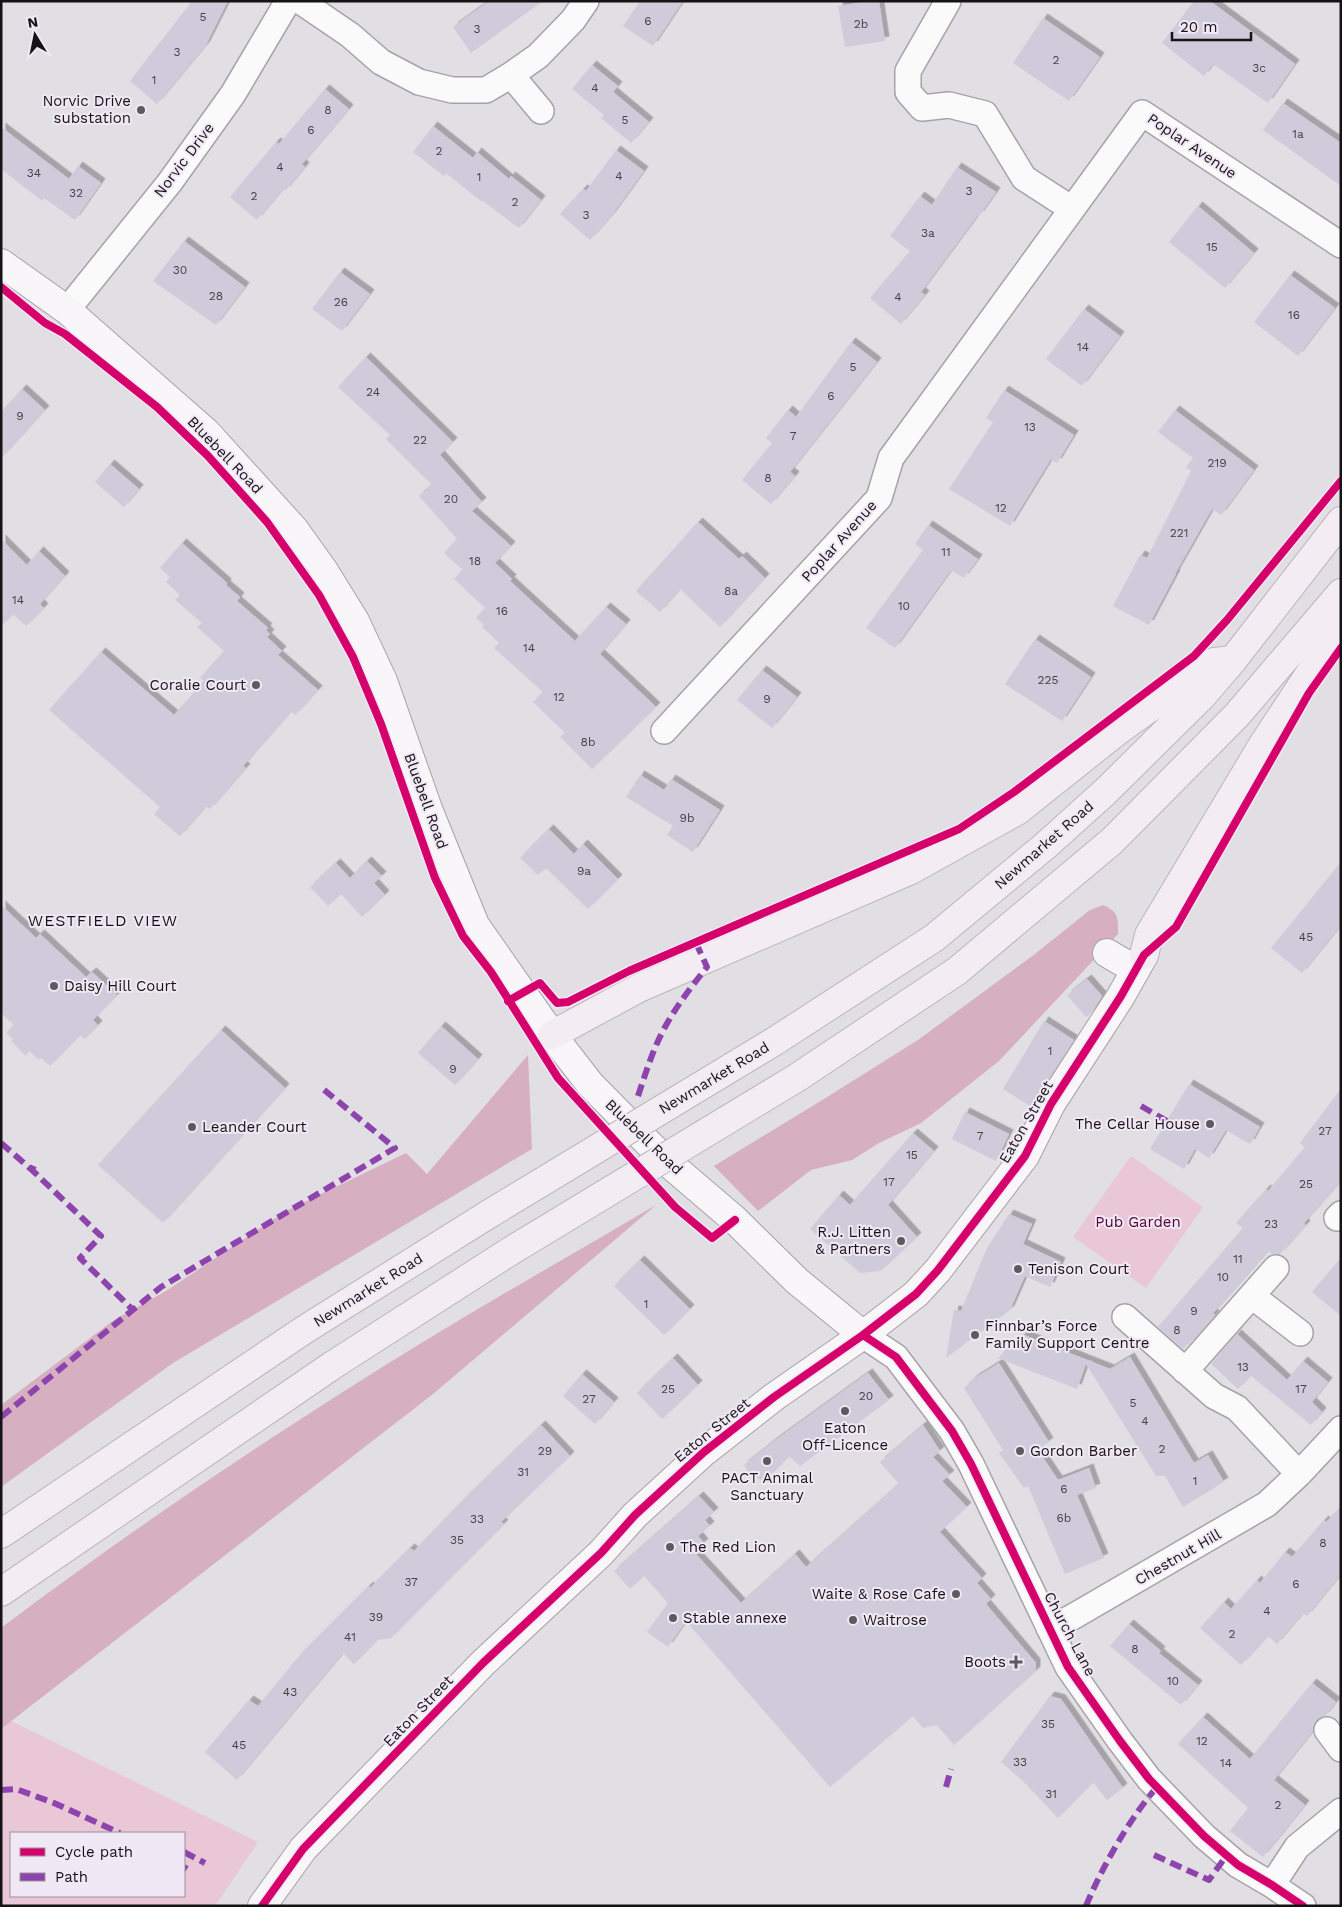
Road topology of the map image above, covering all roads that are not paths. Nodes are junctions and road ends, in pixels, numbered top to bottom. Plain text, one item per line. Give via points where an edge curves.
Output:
1 (288, 1) edge
2 (300, 1) edge
3 (586, 1) edge
4 (948, 1) edge
5 (512, 76) junction
6 (541, 111) dead end
7 (1072, 209) junction
8 (1341, 245) edge
9 (1, 262) edge
10 (67, 310) junction
11 (1341, 521) edge
12 (1341, 593) edge
13 (1341, 626) edge
14 (1234, 660) junction
15 (664, 731) dead end
16 (1107, 953) dead end
17 (1140, 962) junction
18 (552, 1035) junction
19 (1276, 1268) dead end
20 (1252, 1296) junction
21 (1125, 1317) dead end
22 (1300, 1333) dead end
23 (863, 1335) junction
24 (1185, 1371) junction
25 (1341, 1428) edge
26 (1299, 1474) junction
27 (1, 1534) edge
28 (1, 1592) edge
29 (1049, 1628) junction
30 (1341, 1812) edge
31 (1272, 1885) junction
32 (262, 1906) edge
33 (1303, 1906) edge

1 - 10 street, Norvic Drive via 233,94 170,182
2 - 5 street via 350,34 381,62 419,82 452,90 486,90
3 - 5 street via 573,20 538,56
4 - 7 street via 908,71 908,92 922,108 949,105 985,114 1024,178
5 - 6 street
7 - 8 street, Poplar Avenue via 1142,113
7 - 15 street, Poplar Avenue via 891,458 879,498
9 - 10 street, Bluebell Road
10 - 18 street, Bluebell Road via 206,432 294,530 324,571 355,621 383,681 428,809 475,925
11 - 14 highway, Newmarket Road
12 - 28 highway, bridge via 1237,715 1112,841 957,970 798,1077 510,1252 333,1365
13 - 17 highway via 1262,746 1149,935
14 - 18 highway via 1214,662 1120,729 1017,810 912,870 639,988
14 - 27 highway, Newmarket Road, bridge via 1105,792 934,938 775,1041 304,1330
16 - 17 street
17 - 23 street, Eaton Street via 1051,1104 1025,1156 938,1270 916,1294
18 - 23 street, Bluebell Road via 590,1084 666,1161 735,1220 797,1281
19 - 20 street
20 - 22 street
20 - 24 street
21 - 24 street
23 - 29 street, Church Lane via 896,1357 952,1431
23 - 32 street, Eaton Street via 704,1452 635,1515 601,1552 483,1663 303,1849
24 - 26 street via 1214,1396 1237,1408
25 - 26 street, Chestnut Hill
26 - 29 street, Chestnut Hill via 1267,1504 1070,1619
29 - 31 street, Church Lane via 1068,1667 1149,1779 1238,1865
30 - 31 street via 1297,1847
31 - 33 street, Church Lane

